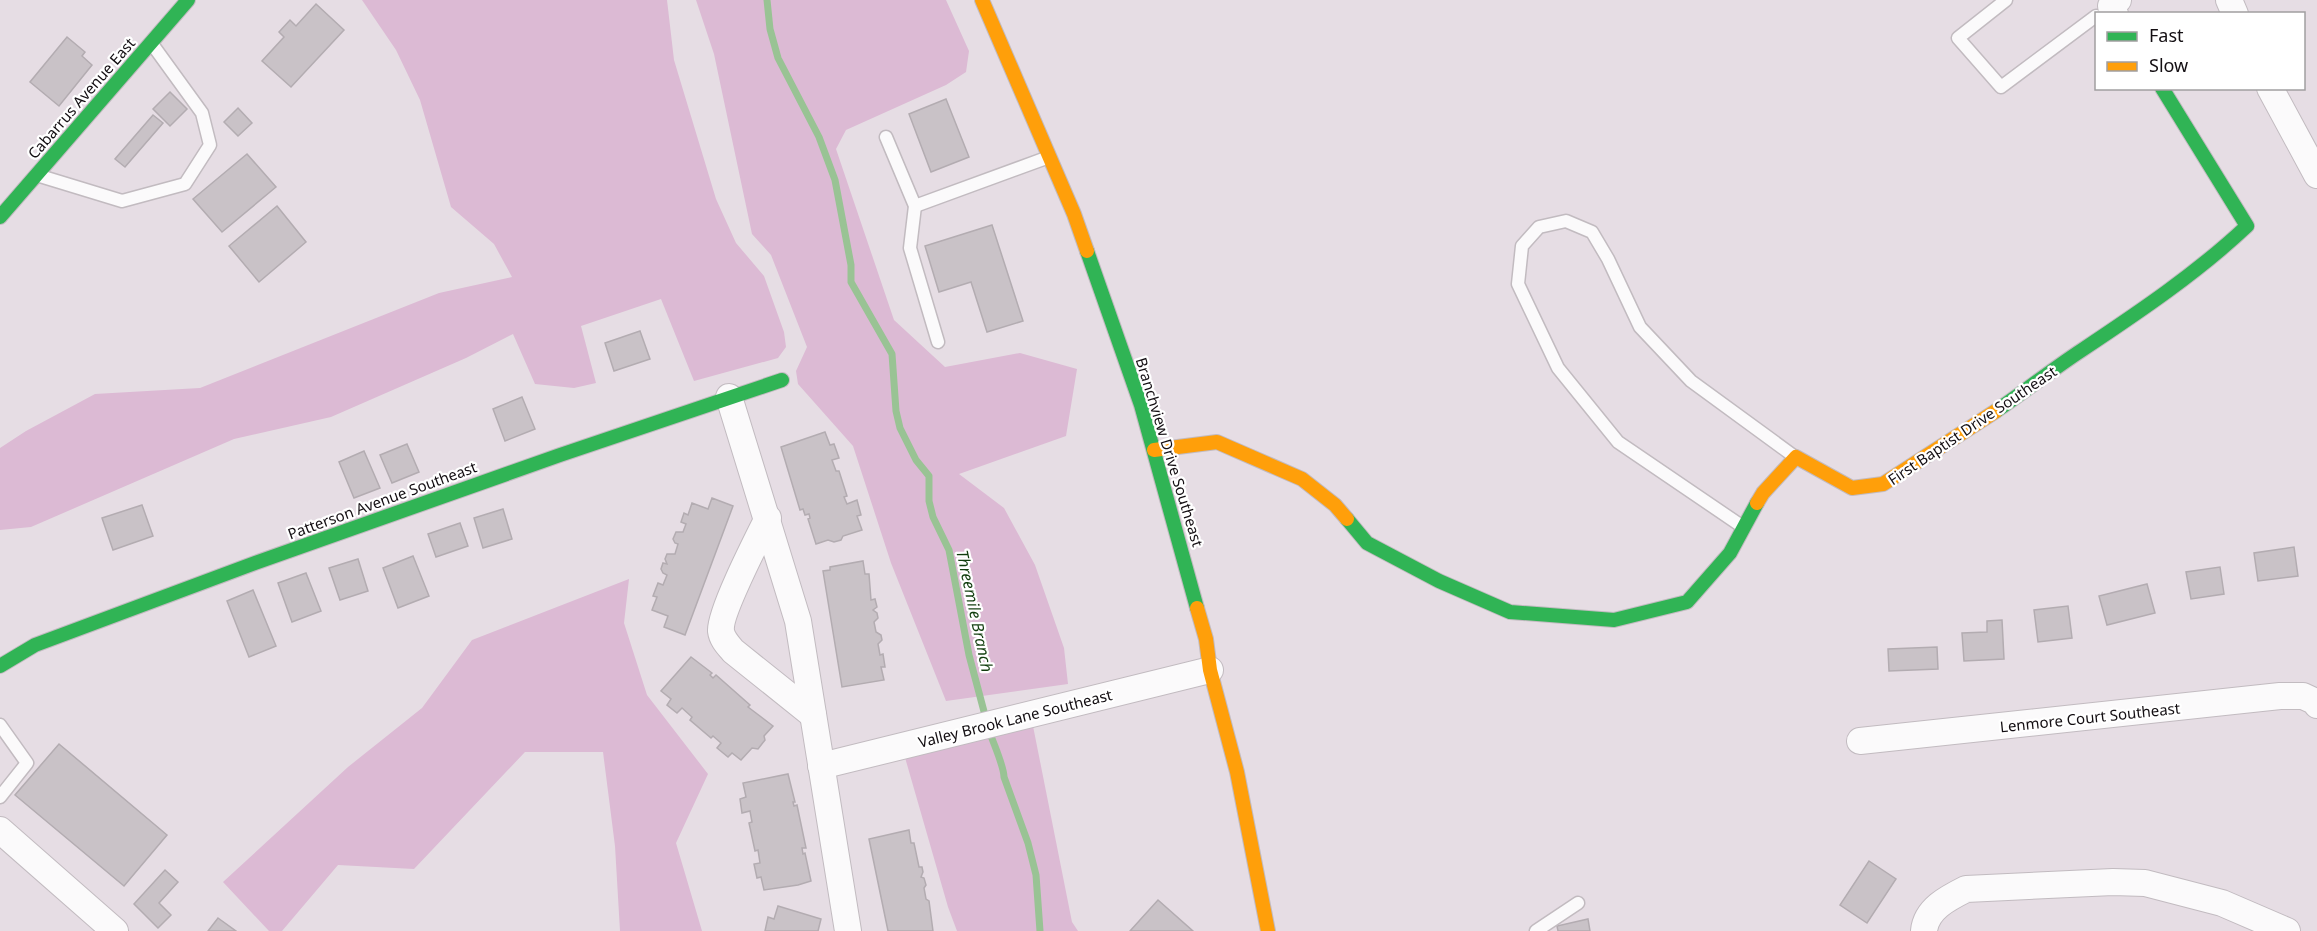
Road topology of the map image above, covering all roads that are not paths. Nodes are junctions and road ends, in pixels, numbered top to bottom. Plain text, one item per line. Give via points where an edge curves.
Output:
1 (188, 0) edge
2 (982, 0) edge
3 (2006, 0) edge
4 (2095, 18) edge
5 (151, 42) junction
6 (2163, 90) edge
7 (2271, 90) edge
8 (886, 137) dead end
9 (1050, 157) junction
10 (36, 175) junction
11 (2317, 175) edge
12 (915, 206) junction
13 (0, 217) edge
14 (938, 342) dead end
15 (782, 380) dead end
16 (729, 397) junction
17 (1154, 450) junction
18 (1796, 457) junction
19 (768, 518) junction
20 (1743, 528) junction
21 (0, 666) edge
22 (1210, 670) junction
23 (2317, 705) edge
24 (813, 715) junction
25 (0, 725) edge
26 (1860, 741) dead end
27 (821, 766) junction
28 (0, 797) edge
29 (0, 830) edge
30 (1578, 903) dead end
31 (115, 931) edge
32 (848, 931) edge
33 (1268, 931) edge
34 (1536, 931) edge
35 (1924, 931) edge
36 (2287, 931) edge

1 - 5 street, Cabarrus Avenue East
2 - 9 street, Branchview Drive Southeast
3 - 4 lane via 1958,38 2001,87
5 - 10 street, Cabarrus Avenue East
5 - 10 lane via 202,113 210,145 185,184 122,201
6 - 18 street, First Baptist Drive Southeast via 2247,226 2228,245 2132,318 1883,484 1852,488
7 - 11 street
8 - 12 lane
9 - 12 lane
9 - 17 street, Branchview Drive Southeast via 1082,237
10 - 13 street, Cabarrus Avenue East
12 - 14 lane via 910,248
15 - 16 street, Patterson Avenue Southeast
16 - 19 street
16 - 21 street, Patterson Avenue Southeast via 35,645
17 - 20 street via 1217,442 1302,479 1335,505 1367,543 1510,612 1614,620 1687,602 1730,553
17 - 22 street, Branchview Drive Southeast via 1206,639
18 - 20 street via 1763,494
18 - 20 lane via 1690,381 1640,327 1592,232 1566,220 1539,227 1522,246 1518,284 1558,368 1618,442
19 - 24 street via 798,621
19 - 24 street via 735,588 721,630 733,651
22 - 27 street, Valley Brook Lane Southeast
22 - 33 street, Branchview Drive Southeast via 1237,772
23 - 26 street, Lenmore Court Southeast via 2303,696 2280,696
24 - 27 street
25 - 28 lane via 27,763
27 - 32 street
29 - 31 street
30 - 34 lane
35 - 36 street via 1933,910 1966,889 2113,882 2145,883 2222,903

